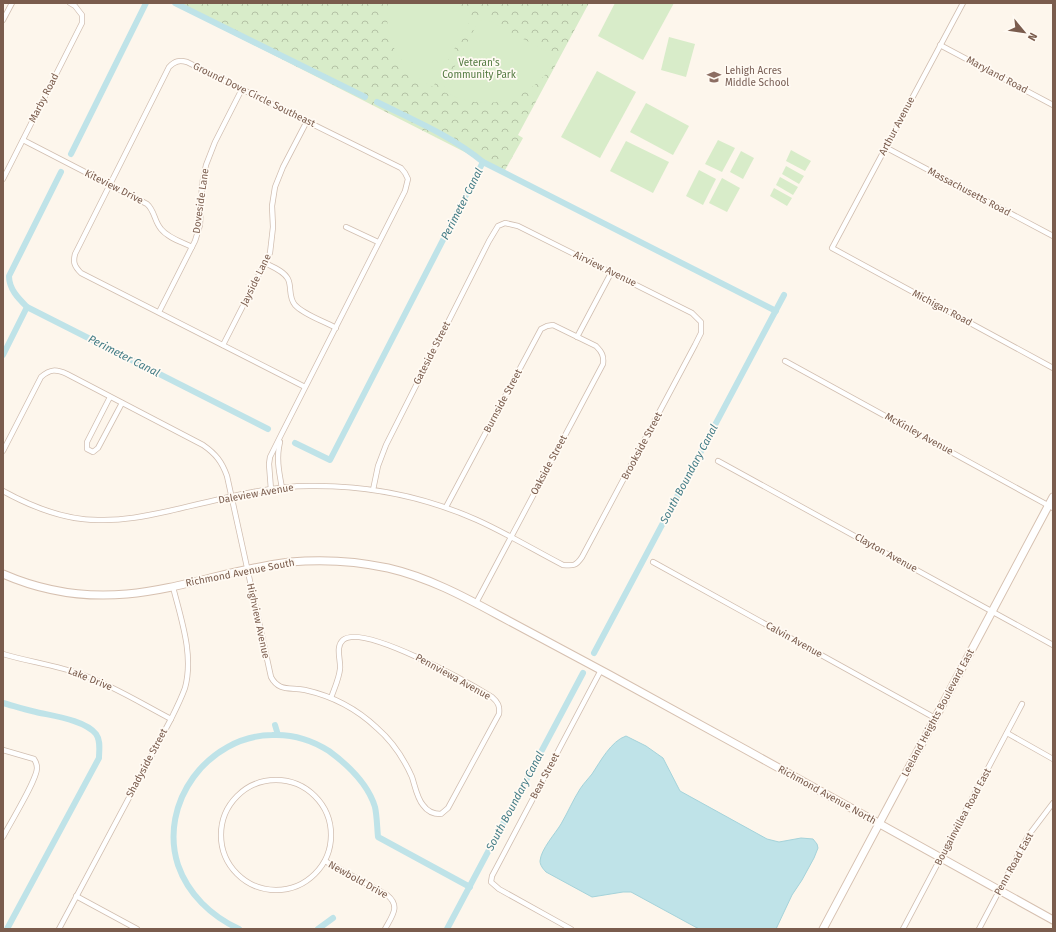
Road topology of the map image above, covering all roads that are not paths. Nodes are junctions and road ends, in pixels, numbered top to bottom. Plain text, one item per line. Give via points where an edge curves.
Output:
1 (12, 3) edge
2 (70, 3) edge
3 (963, 3) edge
4 (3, 20) edge
5 (940, 45) junction
6 (242, 89) junction
7 (1053, 105) edge
8 (307, 121) junction
9 (23, 140) junction
10 (885, 147) junction
11 (3, 179) edge
12 (109, 185) junction
13 (505, 223) joint
14 (346, 227) dead end
15 (1053, 236) edge
16 (378, 242) junction
17 (192, 247) junction
18 (832, 248) joint
19 (266, 263) junction
20 (612, 273) junction
21 (159, 312) junction
22 (701, 322) joint
23 (336, 328) junction
24 (577, 337) junction
25 (223, 345) junction
26 (785, 360) dead end
27 (1053, 368) edge
28 (305, 387) junction
29 (110, 397) junction
30 (122, 403) junction
31 (280, 437) junction
32 (3, 451) edge
33 (718, 461) dead end
34 (282, 488) junction
35 (271, 490) junction
36 (373, 490) junction
37 (3, 491) edge
38 (1053, 496) edge
39 (232, 497) junction
40 (446, 507) junction
41 (1051, 507) edge
42 (511, 538) junction
43 (653, 562) dead end
44 (573, 566) joint
45 (247, 570) junction
46 (3, 574) edge
47 (173, 587) junction
48 (476, 603) junction
49 (992, 611) junction
50 (1053, 645) edge
51 (3, 654) edge
52 (601, 670) junction
53 (331, 698) junction
54 (1022, 704) dead end
55 (935, 718) junction
56 (171, 719) junction
57 (1007, 733) junction
58 (3, 750) edge
59 (1053, 759) edge
60 (1053, 803) edge
61 (441, 814) joint
62 (879, 823) junction
63 (3, 837) edge
64 (941, 858) junction
65 (325, 861) junction
66 (999, 890) junction
67 (76, 896) junction
68 (1053, 920) edge
69 (59, 929) edge
70 (137, 929) edge
71 (385, 929) edge
72 (571, 929) edge
73 (823, 929) edge
74 (903, 929) edge
75 (979, 929) edge

1 - 4 street
2 - 9 street, Marby Road via 82,15 82,23
3 - 5 street, Arthur Avenue
5 - 7 street, Maryland Road
5 - 10 street, Arthur Avenue
6 - 8 street, Ground Dove Circle Southeast
6 - 12 street, Ground Dove Circle Southeast via 188,62 174,62 169,67
6 - 17 street, Doveside Lane via 206,166 202,184 200,225
8 - 16 street, Ground Dove Circle Southeast via 401,168 405,173 408,179 405,191
8 - 19 street, Jayside Lane via 275,187 272,244
9 - 11 street, Marby Road
9 - 12 street, Kiteview Drive
10 - 15 street, Massachusetts Road
10 - 18 street, Arthur Avenue
12 - 17 street, Kiteview Drive via 147,204 152,208 160,229
12 - 21 street, Ground Dove Circle Southeast via 75,254 76,267 81,273
13 - 20 street, Airview Avenue via 518,226
13 - 36 street, Gateside Street via 498,226 489,241 395,426 381,456
14 - 16 street
16 - 23 street, Ground Dove Circle Southeast
17 - 21 street, Doveside Lane
18 - 27 street, Michigan Road
19 - 23 street via 288,278 292,301 296,306
19 - 25 street, Jayside Lane
20 - 22 street, Airview Avenue via 692,313
20 - 24 street
21 - 25 street, Ground Dove Circle Southeast
22 - 44 street, Brookside Street via 701,333 695,345 582,557
23 - 28 street, Ground Dove Circle Southeast
24 - 40 street, Burnside Street via 553,325 541,329
24 - 42 street, Oakside Street via 601,350 603,364
25 - 28 street, Ground Dove Circle Southeast
26 - 41 street, McKinley Avenue
28 - 31 street, Ground Dove Circle Southeast
29 - 30 street, Highview Avenue
29 - 30 street via 87,442 88,449 93,452 98,448
29 - 32 street, Highview Avenue via 61,371 48,371 41,377
30 - 39 street, Highview Avenue via 203,445 215,454 224,466
31 - 34 street via 277,460
31 - 35 street, Ground Dove Circle Southeast via 268,464
33 - 49 street, Clayton Avenue
34 - 35 street, Daleview Avenue
34 - 36 street, Daleview Avenue via 347,486
35 - 39 street, Daleview Avenue
36 - 40 street, Daleview Avenue via 410,496
37 - 39 street, Daleview Avenue via 44,510 68,517 97,520 141,517
38 - 41 street, Leeland Heights Boulevard East
39 - 45 street, Highview Avenue
40 - 42 street, Daleview Avenue via 478,520
41 - 49 street, Leeland Heights Boulevard East
42 - 44 street, Daleview Avenue via 562,565
42 - 48 street, Oakside Street
43 - 55 street, Calvin Avenue
45 - 47 street, Richmond Avenue South
45 - 48 street, Richmond Avenue South via 301,562 363,563 436,583
45 - 53 street, Highview Avenue via 274,684 281,688 305,690
46 - 47 street, Richmond Avenue South via 33,585 84,595 126,594
47 - 56 street, Shadyside Street via 186,643 188,666 185,686
48 - 52 street, Richmond Avenue South
49 - 50 street, Clayton Avenue
49 - 55 street, Leeland Heights Boulevard East
51 - 56 street, Lake Drive via 81,674
52 - 62 street, Richmond Avenue North
52 - 72 street, Bear Street via 491,882
53 - 61 street, Highview Avenue via 356,711 382,732 408,770 422,804 435,814
53 - 61 street, Pennviewa Avenue via 339,675 339,646 343,640 354,637 388,645 421,658 484,692 497,702 499,714 452,803
54 - 57 street, Bougainvillea Road East
55 - 62 street, Leeland Heights Boulevard East
56 - 67 street, Shadyside Street
57 - 59 street
57 - 64 street, Bougainvillea Road East
58 - 63 street via 34,759 37,765 37,772
60 - 66 street, Penn Road East via 1028,836
62 - 64 street, Richmond Avenue North
62 - 73 street, Leeland Heights Boulevard East
64 - 66 street, Richmond Avenue North
64 - 74 street, Bougainvillea Road East
65 - 65 street via 331,836 328,818 316,797 299,786 281,780 261,782 244,790 226,812 221,834 224,853 235,872 248,883 264,889 287,889 309,879
65 - 71 street, Newbold Drive via 391,898 394,912
66 - 68 street, Richmond Avenue North
66 - 75 street, Penn Road East
67 - 69 street, Shadyside Street
67 - 70 street

